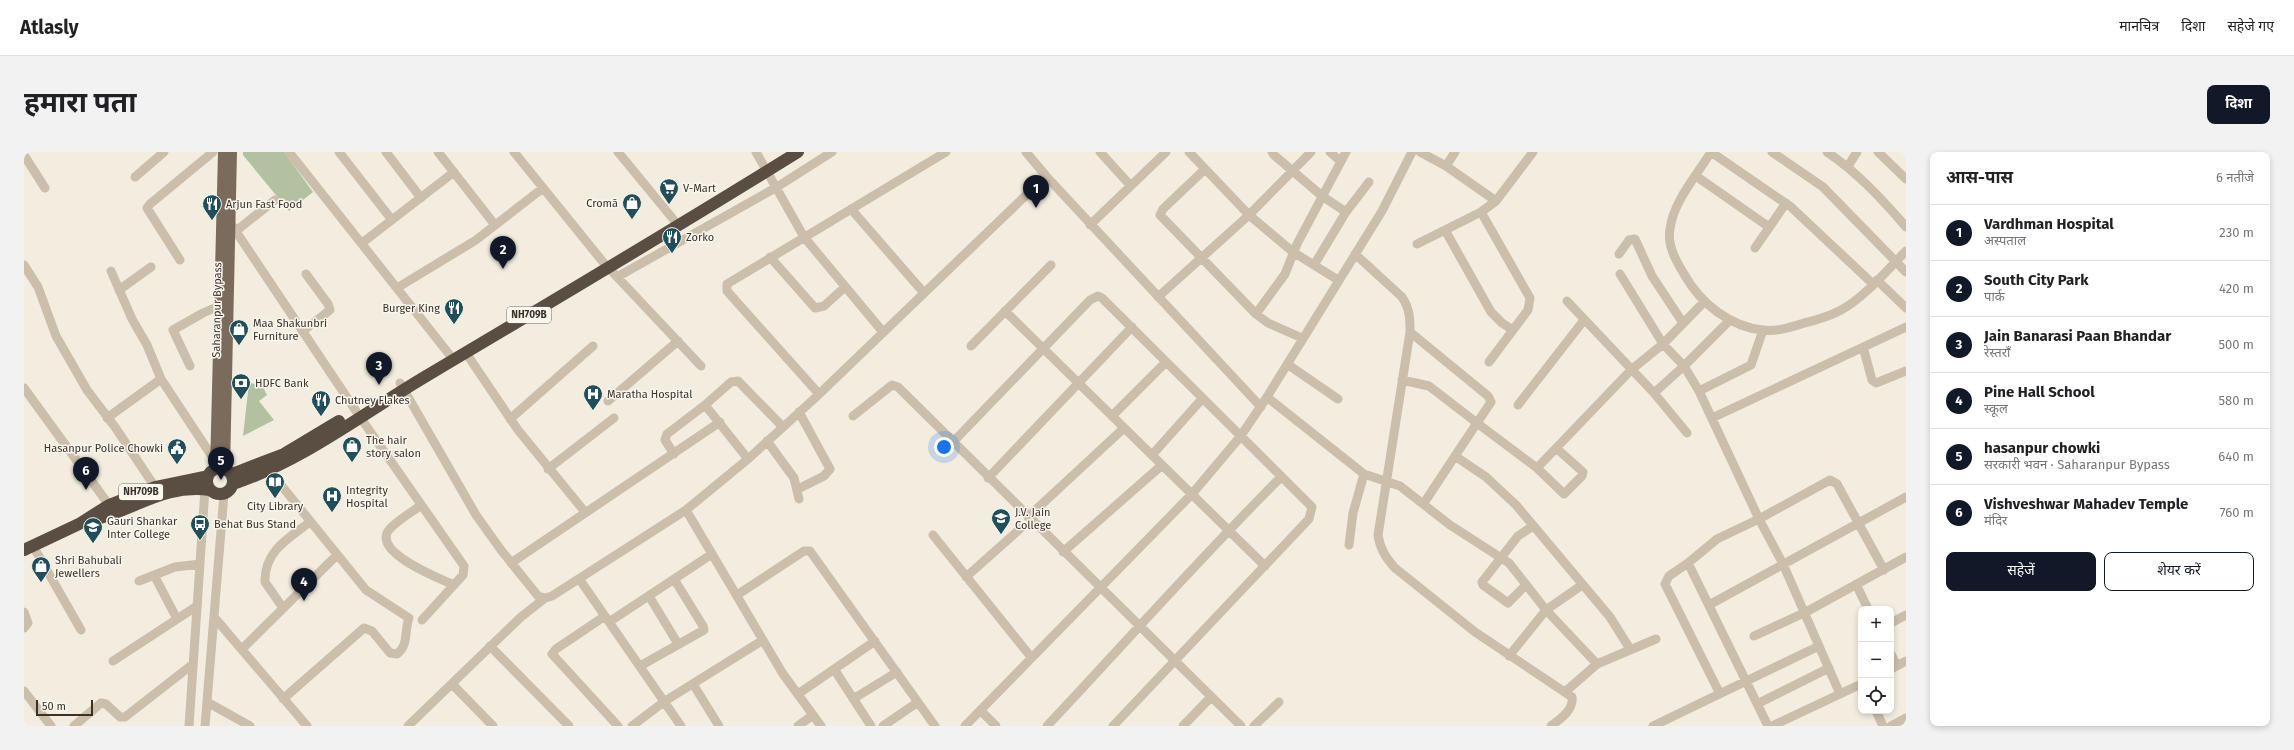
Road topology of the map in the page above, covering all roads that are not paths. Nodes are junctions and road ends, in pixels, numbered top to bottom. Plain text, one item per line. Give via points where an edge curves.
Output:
1 (164, 152) edge
2 (212, 152) edge
3 (223, 152) edge
4 (232, 152) edge
5 (289, 152) edge
6 (339, 152) edge
7 (386, 152) edge
8 (438, 152) edge
9 (514, 152) edge
10 (618, 152) edge
11 (756, 152) edge
12 (782, 152) edge
13 (798, 152) edge
14 (832, 152) edge
15 (946, 152) edge
16 (1026, 152) edge
17 (1100, 152) edge
18 (1166, 152) edge
19 (1189, 152) edge
20 (1272, 152) edge
21 (1311, 152) edge
22 (1330, 152) edge
23 (1346, 152) edge
24 (1412, 152) edge
25 (1420, 152) edge
26 (1455, 152) edge
27 (1533, 152) edge
28 (1711, 152) edge
29 (1772, 152) edge
30 (1827, 152) edge
31 (1857, 152) edge
32 (1878, 152) edge
33 (24, 155) edge
34 (1340, 161) junction
35 (1446, 166) junction
36 (1848, 166) junction
37 (766, 167) junction
38 (1204, 170) junction
39 (1293, 171) junction
40 (454, 172) junction
41 (1046, 176) junction
42 (1696, 176) junction
43 (135, 177) dead end
44 (1906, 179) edge
45 (1369, 182) dead end
46 (1130, 185) junction
47 (777, 187) junction
48 (45, 188) dead end
49 (542, 188) junction
50 (1322, 196) junction
51 (421, 198) junction
52 (275, 200) dead end
53 (1496, 201) junction
54 (1786, 203) junction
55 (851, 209) junction
56 (1346, 212) junction
57 (1481, 212) junction
58 (1249, 215) junction
59 (392, 220) junction
60 (675, 222) junction
61 (495, 225) junction
62 (1090, 225) junction
63 (1769, 227) junction
64 (1906, 227) edge
65 (233, 228) junction
66 (1446, 230) junction
67 (804, 237) junction
68 (362, 243) junction
69 (1417, 244) dead end
70 (1755, 248) dead end
71 (1906, 251) edge
72 (1293, 252) junction
73 (1355, 254) junction
74 (1619, 254) dead end
75 (770, 257) junction
76 (1203, 258) junction
77 (180, 260) dead end
78 (1896, 261) junction
79 (24, 265) edge
80 (606, 265) junction
81 (1051, 265) dead end
82 (1314, 265) junction
83 (151, 267) dead end
84 (111, 271) dead end
85 (1906, 272) edge
86 (306, 274) dead end
87 (1620, 274) dead end
88 (618, 278) junction
89 (1338, 280) junction
90 (1875, 282) junction
91 (845, 287) junction
92 (397, 288) junction
93 (119, 290) junction
94 (924, 293) junction
95 (1158, 297) junction
96 (1567, 301) dead end
97 (1704, 302) junction
98 (219, 306) junction
99 (1906, 308) edge
100 (1005, 311) junction
101 (1256, 314) junction
102 (1584, 320) junction
103 (1730, 320) junction
104 (1683, 323) junction
105 (1132, 328) junction
106 (1514, 330) junction
107 (1763, 330) junction
108 (1905, 330) edge
109 (303, 331) junction
110 (883, 332) junction
111 (1410, 332) junction
112 (1302, 338) junction
113 (678, 342) junction
114 (1663, 344) junction
115 (593, 346) dead end
116 (971, 346) dead end
117 (1042, 347) junction
118 (1863, 347) junction
119 (466, 353) junction
120 (449, 354) junction
121 (1166, 362) junction
122 (1489, 362) dead end
123 (1287, 364) junction
124 (190, 366) dead end
125 (701, 366) dead end
126 (1684, 366) junction
127 (1631, 370) junction
128 (1906, 371) edge
129 (161, 379) junction
130 (1402, 380) junction
131 (1078, 383) junction
132 (402, 386) junction
133 (24, 388) edge
134 (1699, 391) junction
135 (1654, 393) junction
136 (819, 394) junction
137 (1267, 397) junction
138 (1202, 399) junction
139 (1338, 399) dead end
140 (608, 401) dead end
141 (1518, 405) dead end
142 (705, 406) junction
143 (1260, 407) junction
144 (799, 412) junction
145 (358, 414) junction
146 (853, 416) dead end
147 (1112, 416) junction
148 (107, 418) junction
149 (614, 418) dead end
150 (1712, 418) junction
151 (510, 419) junction
152 (720, 422) junction
153 (1477, 423) junction
154 (783, 427) junction
155 (1124, 428) junction
156 (1687, 432) dead end
157 (1240, 436) junction
158 (767, 442) junction
159 (952, 442) junction
160 (1556, 448) junction
161 (674, 454) junction
162 (1152, 455) junction
163 (1455, 456) junction
164 (748, 459) junction
165 (1162, 465) junction
166 (1537, 468) junction
167 (268, 469) junction
168 (548, 469) junction
169 (222, 472) junction
170 (1364, 474) junction
171 (1281, 477) junction
172 (988, 478) junction
173 (1387, 481) junction
174 (155, 487) junction
175 (798, 488) junction
176 (208, 489) junction
177 (224, 494) junction
178 (1192, 494) junction
179 (1906, 496) edge
180 (799, 499) dead end
181 (1424, 503) junction
182 (109, 505) junction
183 (421, 506) junction
184 (686, 510) junction
185 (585, 512) junction
186 (1028, 517) junction
187 (1760, 519) junction
188 (310, 522) junction
189 (79, 524) junction
190 (1857, 524) junction
191 (1533, 526) junction
192 (1021, 528) dead end
193 (1228, 530) junction
194 (933, 535) dead end
195 (1349, 544) dead end
196 (28, 548) edge
197 (1063, 552) junction
198 (337, 554) junction
199 (712, 554) junction
200 (1501, 557) junction
201 (1906, 557) edge
202 (511, 563) junction
203 (1688, 563) junction
204 (200, 564) junction
205 (1783, 564) junction
206 (1265, 566) junction
207 (1884, 570) junction
208 (154, 575) junction
209 (966, 577) junction
210 (674, 579) junction
211 (580, 580) junction
212 (139, 581) dead end
213 (1856, 584) junction
214 (454, 585) junction
215 (1526, 585) junction
216 (1582, 585) junction
217 (1101, 588) junction
218 (737, 595) junction
219 (649, 596) junction
220 (545, 598) junction
221 (1709, 605) junction
222 (197, 606) junction
223 (1867, 606) edge
224 (283, 608) junction
225 (1546, 610) junction
226 (24, 612) edge
227 (1806, 612) junction
228 (1906, 615) edge
229 (214, 617) junction
230 (178, 619) junction
231 (607, 619) junction
232 (422, 620) dead end
233 (1894, 621) edge
234 (1141, 627) junction
235 (24, 628) edge
236 (81, 630) dead end
237 (1754, 636) dead end
238 (1656, 639) dead end
239 (763, 640) junction
240 (875, 641) junction
241 (678, 644) junction
242 (490, 646) junction
243 (1819, 646) junction
244 (242, 649) junction
245 (1630, 649) junction
246 (1508, 656) junction
247 (1031, 657) junction
248 (113, 661) dead end
249 (1906, 661) edge
250 (1175, 662) junction
251 (193, 664) junction
252 (1597, 664) junction
253 (640, 666) junction
254 (1829, 668) junction
255 (1894, 668) edge
256 (834, 669) junction
257 (897, 672) junction
258 (1746, 681) junction
259 (452, 684) junction
260 (693, 684) junction
261 (1858, 685) edge
262 (1566, 692) junction
263 (798, 694) junction
264 (1720, 694) junction
265 (1840, 694) junction
266 (26, 697) edge
267 (1211, 697) junction
268 (284, 699) junction
269 (853, 699) junction
270 (665, 701) junction
271 (207, 702) junction
272 (918, 702) junction
273 (1279, 702) dead end
274 (1757, 704) junction
275 (981, 711) junction
276 (1877, 714) edge
277 (813, 715) junction
278 (1906, 718) edge
279 (413, 725) edge
280 (51, 726) edge
281 (74, 726) edge
282 (189, 726) edge
283 (205, 726) edge
284 (250, 726) edge
285 (307, 726) edge
286 (494, 726) edge
287 (569, 726) edge
288 (618, 726) edge
289 (632, 726) edge
290 (682, 726) edge
291 (719, 726) edge
292 (798, 726) edge
293 (821, 726) edge
294 (871, 726) edge
295 (883, 726) edge
296 (935, 726) edge
297 (965, 726) edge
298 (996, 726) edge
299 (1047, 726) edge
300 (1113, 726) edge
301 (1183, 726) edge
302 (1241, 726) edge
303 (1254, 726) edge
304 (1551, 726) edge
305 (1653, 726) edge
306 (1768, 726) edge
307 (1772, 726) edge
308 (1883, 726) edge
309 (1891, 726) edge

1 - 43 street
2 - 77 street via 148,206 148,210
3 - 98 main road
4 - 65 main road, Saharanpur Bypass
5 - 68 street
6 - 59 street
7 - 51 street
8 - 40 street
9 - 49 street
10 - 60 street
11 - 37 street
12 - 37 highway, NH709B
13 - 37 highway, NH709B
14 - 47 street
15 - 55 street
16 - 41 street
17 - 46 street
18 - 46 street
19 - 38 street
20 - 39 street
21 - 39 street
22 - 34 street
23 - 34 street
24 - 73 street via 1382,211
25 - 35 street
26 - 35 street
27 - 53 street
28 - 42 street
28 - 54 street
29 - 78 street via 1823,187
30 - 36 street
31 - 36 street
32 - 44 street
33 - 48 street
34 - 50 street
35 - 53 street
36 - 64 street
37 - 47 street
37 - 60 highway, NH709B
38 - 58 street
38 - 76 street via 1160,212 1162,218
39 - 50 street
39 - 58 street
40 - 51 street
40 - 61 street
41 - 62 street
41 - 94 street
42 - 63 street
42 - 97 street via 1672,219 1670,243 1687,280
45 - 56 street
46 - 62 street
47 - 67 street
47 - 88 street
49 - 61 street
49 - 80 street
50 - 56 street
50 - 72 street
51 - 59 street
52 - 65 street
53 - 57 street
54 - 63 street
54 - 90 street
55 - 67 street
55 - 94 street
56 - 82 street
57 - 66 street
57 - 106 street via 1530,298 1528,310
58 - 72 street
58 - 76 street
59 - 68 street
60 - 80 highway, NH709B
61 - 92 street via 476,240
62 - 95 street
63 - 70 street
65 - 109 street
65 - 169 main road, Saharanpur Bypass
66 - 69 street
66 - 106 street via 1491,312
67 - 75 street
67 - 91 street
68 - 92 street
71 - 78 street
72 - 82 street
72 - 101 street via 1279,284
73 - 89 street
73 - 111 street via 1408,305
74 - 104 street via 1629,240 1635,239 1652,276
75 - 91 street via 815,308 824,306
75 - 136 street via 729,282 727,291
76 - 95 street
76 - 101 street
78 - 85 street
78 - 90 street
79 - 148 street via 38,287 61,346
80 - 88 street
80 - 119 highway, NH709B
80 - 120 highway, NH709B
81 - 100 street
82 - 89 street
83 - 93 street
84 - 93 street
86 - 109 street via 330,310
87 - 114 street
88 - 113 street
89 - 112 street
90 - 99 street
90 - 107 street via 1842,310 1822,319 1781,329
91 - 110 street
92 - 120 street
93 - 129 street
94 - 110 street
95 - 143 street
96 - 102 street
97 - 103 street
97 - 104 street
98 - 124 street via 173,330
98 - 169 main road
100 - 116 street
100 - 117 street
101 - 112 street via 1268,323
102 - 127 street
102 - 141 street
103 - 107 street
103 - 126 street
104 - 114 street
105 - 117 street via 1102,298 1094,297
105 - 121 street
105 - 131 street
106 - 122 street
107 - 134 street via 1751,365
108 - 118 street
109 - 145 street
110 - 136 street
111 - 130 street
111 - 153 street via 1488,396 1491,402
112 - 123 street
113 - 125 street
113 - 140 street
114 - 126 street
114 - 127 street
115 - 151 street
117 - 131 street
117 - 159 street
118 - 128 street via 1872,380 1876,383
118 - 150 street
119 - 132 highway, NH709B
119 - 151 street
120 - 132 highway, NH709B
121 - 138 street
121 - 147 street
123 - 137 street
123 - 139 street
126 - 134 street
126 - 135 street
127 - 135 street
127 - 160 street
129 - 148 street
129 - 169 street
130 - 153 street via 1429,386
130 - 173 street
131 - 147 street
131 - 172 street
132 - 145 highway, NH709B
132 - 202 street via 462,491
133 - 182 street
134 - 150 street
135 - 156 street
136 - 144 street
137 - 143 street
137 - 170 street
138 - 157 street
138 - 162 street
142 - 152 street
142 - 154 street via 731,382 738,381
142 - 161 street via 667,434 665,440
143 - 157 street
144 - 154 street
144 - 175 street via 830,469 824,476
145 - 167 highway, NH709B via 310,449
145 - 169 highway, NH709B via 284,454
145 - 183 street
146 - 159 street via 895,385
147 - 155 street
148 - 174 street
149 - 168 street
150 - 187 street
151 - 168 street
152 - 161 street
152 - 164 street
153 - 163 street
153 - 166 street
154 - 158 street
155 - 162 street
155 - 186 street
157 - 171 street
157 - 178 street
158 - 164 street
158 - 175 street via 794,478
159 - 172 street
160 - 166 street
160 - 166 street via 1583,472 1567,492 1562,492
161 - 185 street
162 - 165 street
163 - 181 street
163 - 191 street via 1503,492
164 - 184 street
165 - 178 street
165 - 197 street
167 - 169 highway, NH709B
167 - 188 street
168 - 185 street
169 - 174 highway, NH709B
169 - 176 highway via 207,480
169 - 177 highway, NH709B via 228,492
170 - 173 street
170 - 195 street via 1353,513
171 - 193 street
171 - 206 street via 1309,502 1312,514
172 - 186 street
173 - 181 street via 1400,486
173 - 246 street via 1378,535 1386,558 1395,568
174 - 182 highway, NH709B
175 - 180 street
176 - 177 highway, NH709B
176 - 189 highway, NH709B via 186,488 169,491
176 - 204 street
177 - 229 street
178 - 193 street
178 - 217 street
179 - 190 street
181 - 200 street via 1450,525
182 - 189 highway, NH709B
183 - 214 street via 464,566 463,575
183 - 214 street via 391,528 387,534 387,542 400,558
184 - 199 street
184 - 211 street
185 - 202 street
186 - 197 street
187 - 190 street via 1830,480 1837,484
187 - 203 street via 1717,539
187 - 205 street
188 - 198 street
188 - 224 street via 276,549 268,561 265,582
189 - 196 highway, NH709B
190 - 205 street
190 - 207 street
191 - 200 street via 1518,536
191 - 216 street
192 - 209 street
193 - 206 street
193 - 234 street
194 - 209 street
196 - 236 street
197 - 217 street
198 - 224 street
198 - 268 street via 366,590 409,616 405,645 398,654 393,655 372,631 364,628
199 - 210 street
199 - 218 street
200 - 215 street via 1518,572
200 - 215 street via 1484,576 1483,585 1508,603
201 - 207 street
202 - 220 street via 532,590
203 - 221 street
203 - 264 street via 1669,576 1665,584
204 - 208 street via 175,567
204 - 222 street
205 - 221 street
205 - 227 street
206 - 250 street
207 - 213 street
208 - 212 street
208 - 230 street
209 - 247 street
210 - 219 street
210 - 241 street via 704,628
211 - 220 street
211 - 231 street
213 - 223 street
213 - 227 street
214 - 232 street
215 - 225 street
216 - 225 street
216 - 245 street via 1610,617
217 - 234 street
217 - 247 street
218 - 239 street
218 - 240 street via 804,551 810,551
219 - 231 street
219 - 241 street
220 - 242 street
221 - 258 street
222 - 230 street
222 - 251 street
224 - 244 street
225 - 246 street
225 - 252 street
226 - 235 street via 28,623
227 - 237 street
227 - 243 street
228 - 233 street
229 - 244 street
229 - 271 street
230 - 248 street
231 - 253 street
231 - 288 street via 556,649 552,654
234 - 250 street
234 - 299 street
238 - 245 street
239 - 260 street
239 - 263 street
240 - 256 street
240 - 257 street
241 - 253 street
242 - 259 street
242 - 287 street
243 - 254 street
243 - 258 street
244 - 268 street
245 - 252 street
246 - 262 street
247 - 275 street
249 - 255 street
250 - 267 street
250 - 300 street
251 - 281 street via 125,717 120,717 102,703
251 - 282 street
252 - 262 street
253 - 270 street
254 - 265 street
254 - 274 street
256 - 263 street
256 - 269 street
257 - 269 street
257 - 272 street
258 - 264 street
258 - 274 street
259 - 279 street
259 - 286 street
260 - 270 street
260 - 291 street
261 - 265 street
262 - 304 street via 1572,697 1573,702 1569,710
263 - 277 street
264 - 305 street
265 - 307 street
266 - 280 street
267 - 301 street
267 - 302 street
268 - 285 street
269 - 294 street
270 - 289 street
270 - 290 street
271 - 283 street
271 - 284 street
272 - 295 street
272 - 296 street
273 - 303 street
274 - 306 street
275 - 297 street
275 - 298 street
276 - 308 street
277 - 292 street
277 - 293 street
278 - 309 street

